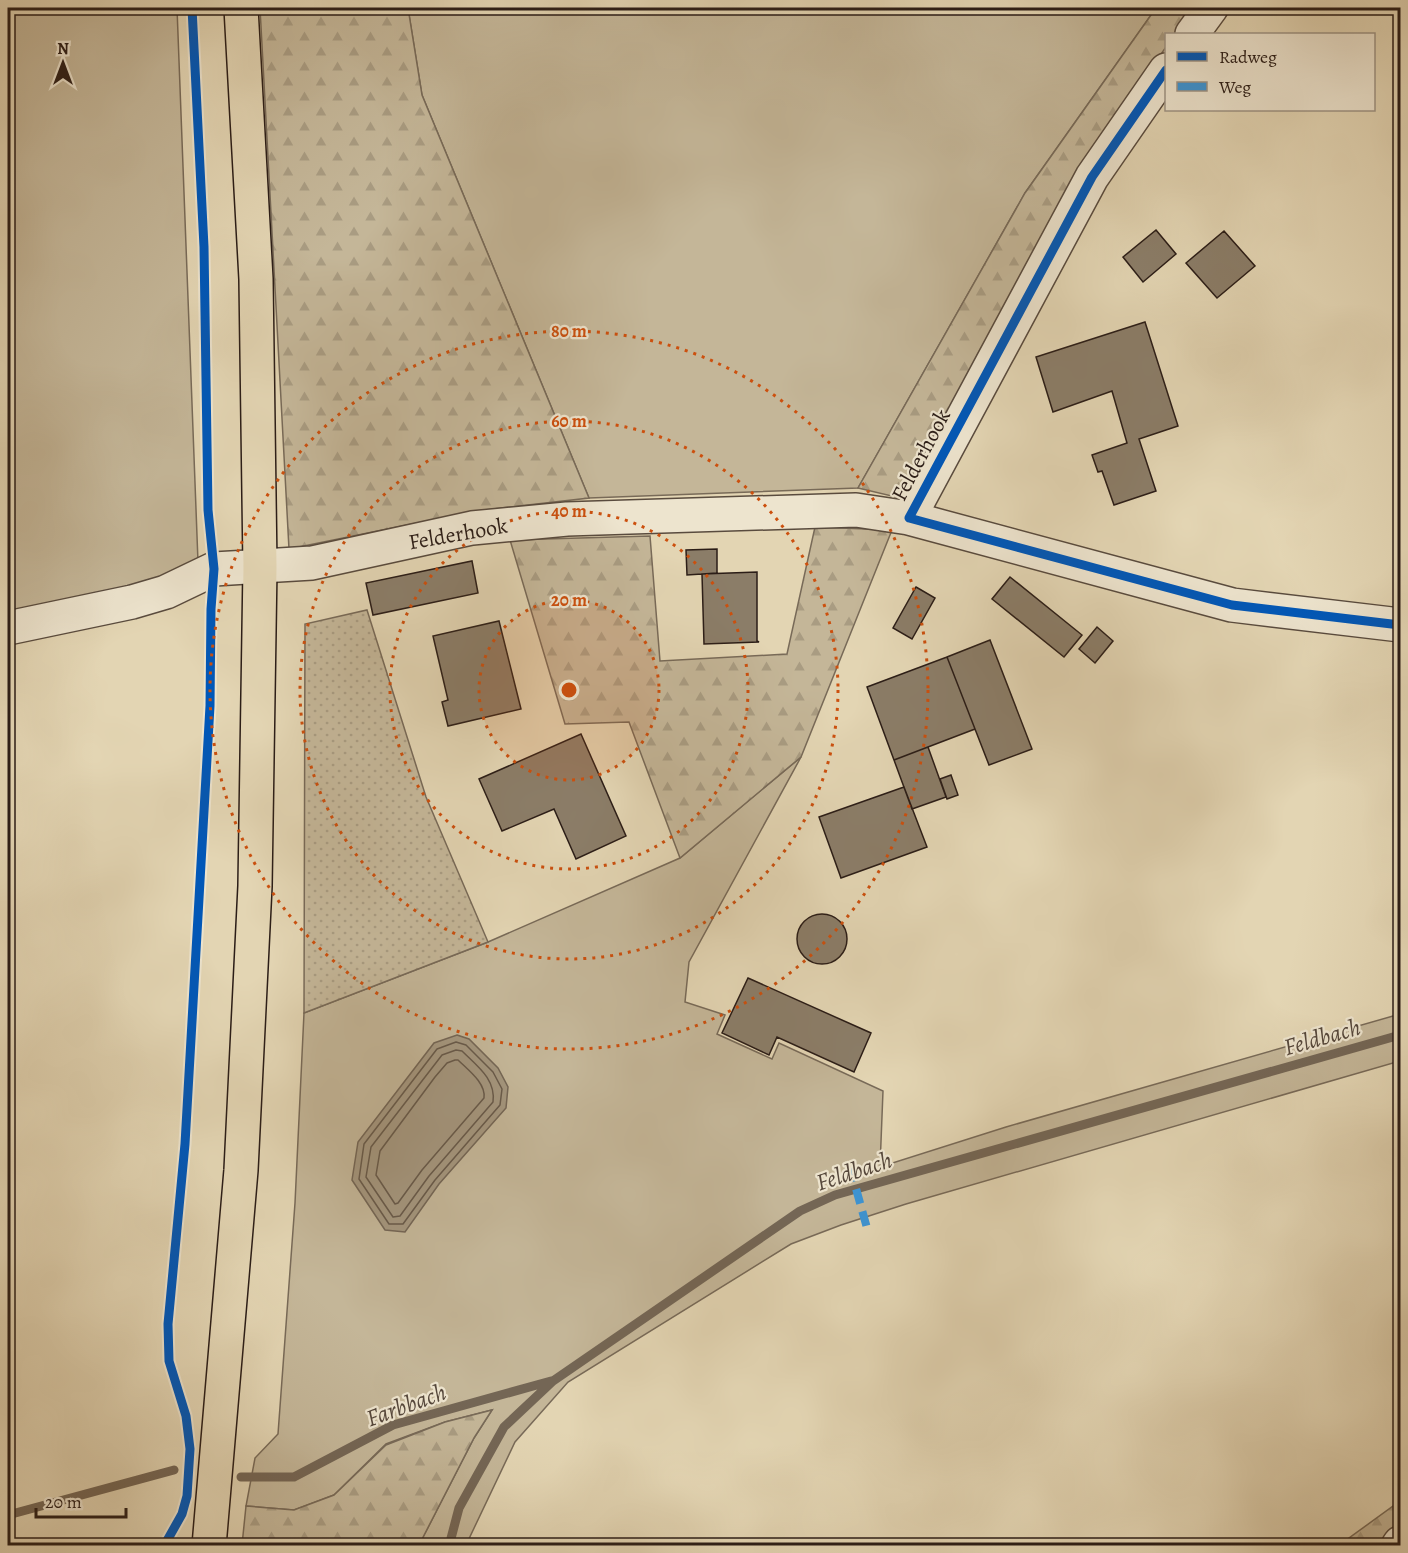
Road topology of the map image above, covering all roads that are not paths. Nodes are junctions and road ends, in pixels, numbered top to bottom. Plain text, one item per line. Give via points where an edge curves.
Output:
1 (241, 8) edge
2 (1210, 8) edge
3 (1193, 33) edge
4 (1165, 73) edge
5 (909, 518) junction
6 (260, 567) junction
7 (1401, 625) edge
8 (8, 628) edge
9 (209, 1545) edge

1 - 6 main road via 255,279
2 - 3 street
4 - 5 street, Felderhook via 1092,177
5 - 6 street, Felderhook via 856,510 567,519 472,528 312,563
5 - 7 street, Felderhook via 1232,605
6 - 8 street, Felderhook via 214,569 166,592 132,602
6 - 9 main road via 255,886 241,1170

